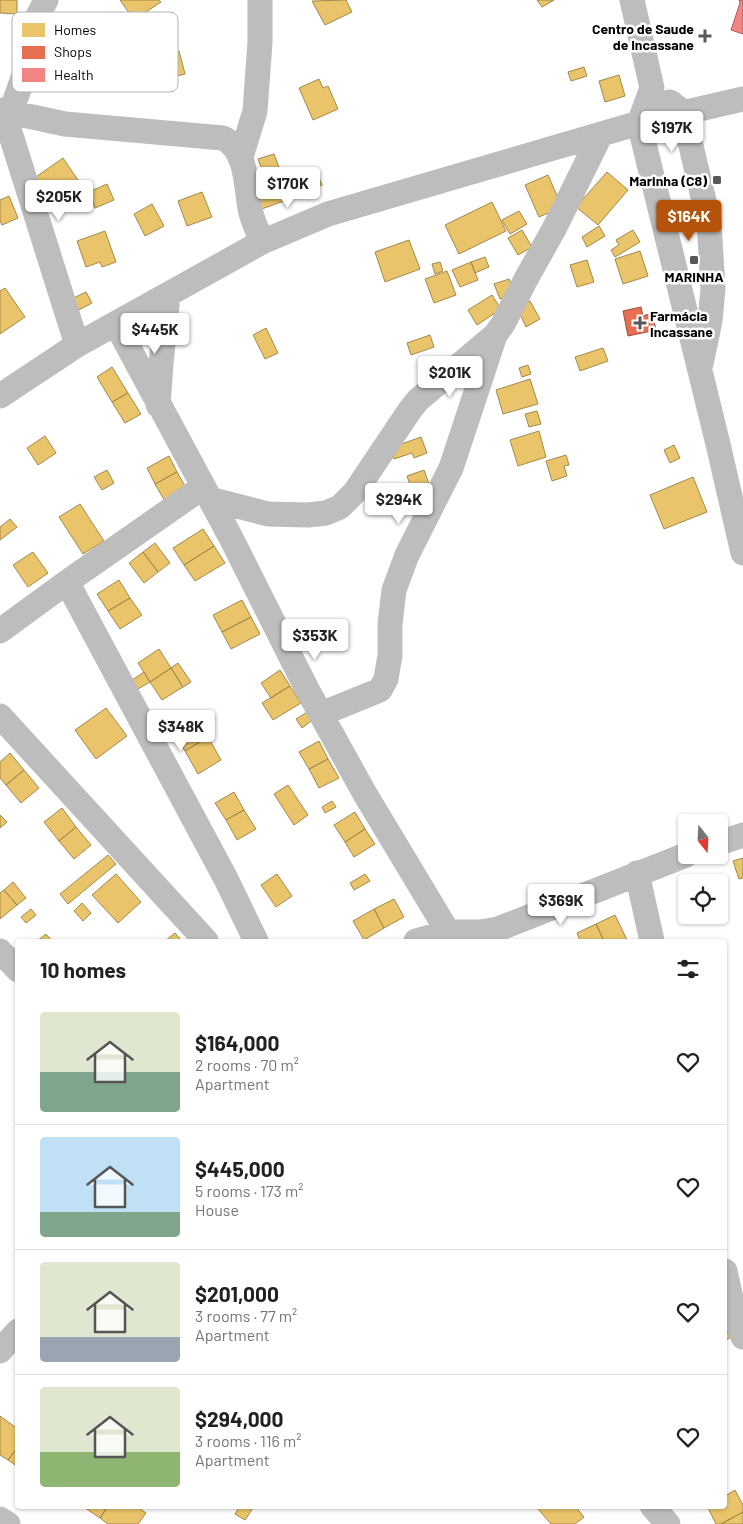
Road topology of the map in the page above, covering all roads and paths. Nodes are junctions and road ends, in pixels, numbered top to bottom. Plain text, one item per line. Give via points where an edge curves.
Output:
1 (46, 0) edge
2 (260, 0) edge
3 (632, 0) edge
4 (40, 12) edge
5 (652, 88) junction
6 (15, 92) edge
7 (743, 100) edge
8 (5, 111) edge
9 (683, 112) junction
10 (639, 123) junction
11 (601, 134) junction
12 (241, 157) junction
13 (262, 242) junction
14 (168, 295) junction
15 (116, 324) junction
16 (496, 335) junction
17 (77, 345) junction
18 (700, 371) junction
19 (0, 396) edge
20 (158, 405) junction
21 (207, 493) junction
22 (743, 553) edge
23 (67, 582) junction
24 (0, 631) edge
25 (321, 714) junction
26 (0, 716) edge
27 (678, 858) edge
28 (637, 873) junction
29 (448, 932) junction
30 (204, 939) edge
31 (255, 939) edge
32 (423, 939) edge
33 (652, 939) edge
34 (0, 951) edge
35 (15, 967) edge
36 (727, 1280) edge
37 (15, 1334) edge
38 (743, 1337) edge
39 (0, 1351) edge
40 (0, 1519) edge
41 (8, 1524) edge

1 - 4 street
2 - 12 street via 255,111
3 - 5 street
5 - 9 street
5 - 10 street
6 - 8 street
7 - 9 street
8 - 12 street via 65,124 223,138 232,143
8 - 17 street
9 - 10 street
9 - 18 street via 709,222 713,289
10 - 11 street
10 - 18 street
11 - 13 street via 328,214
11 - 16 street
12 - 13 street via 251,211
13 - 14 street
14 - 15 street
14 - 20 street
15 - 17 street
15 - 20 street
16 - 21 street via 418,400 355,492 340,507 326,513 306,515 268,514
16 - 25 street via 451,468 406,555 394,590 386,679 380,690
17 - 19 street
18 - 22 street
20 - 21 street
21 - 23 street
21 - 25 street
23 - 24 street
23 - 31 street
25 - 29 street
26 - 30 street
27 - 28 street
28 - 29 street via 498,929
28 - 33 street
29 - 32 street
34 - 35 street
36 - 38 street
37 - 39 street
40 - 41 street

